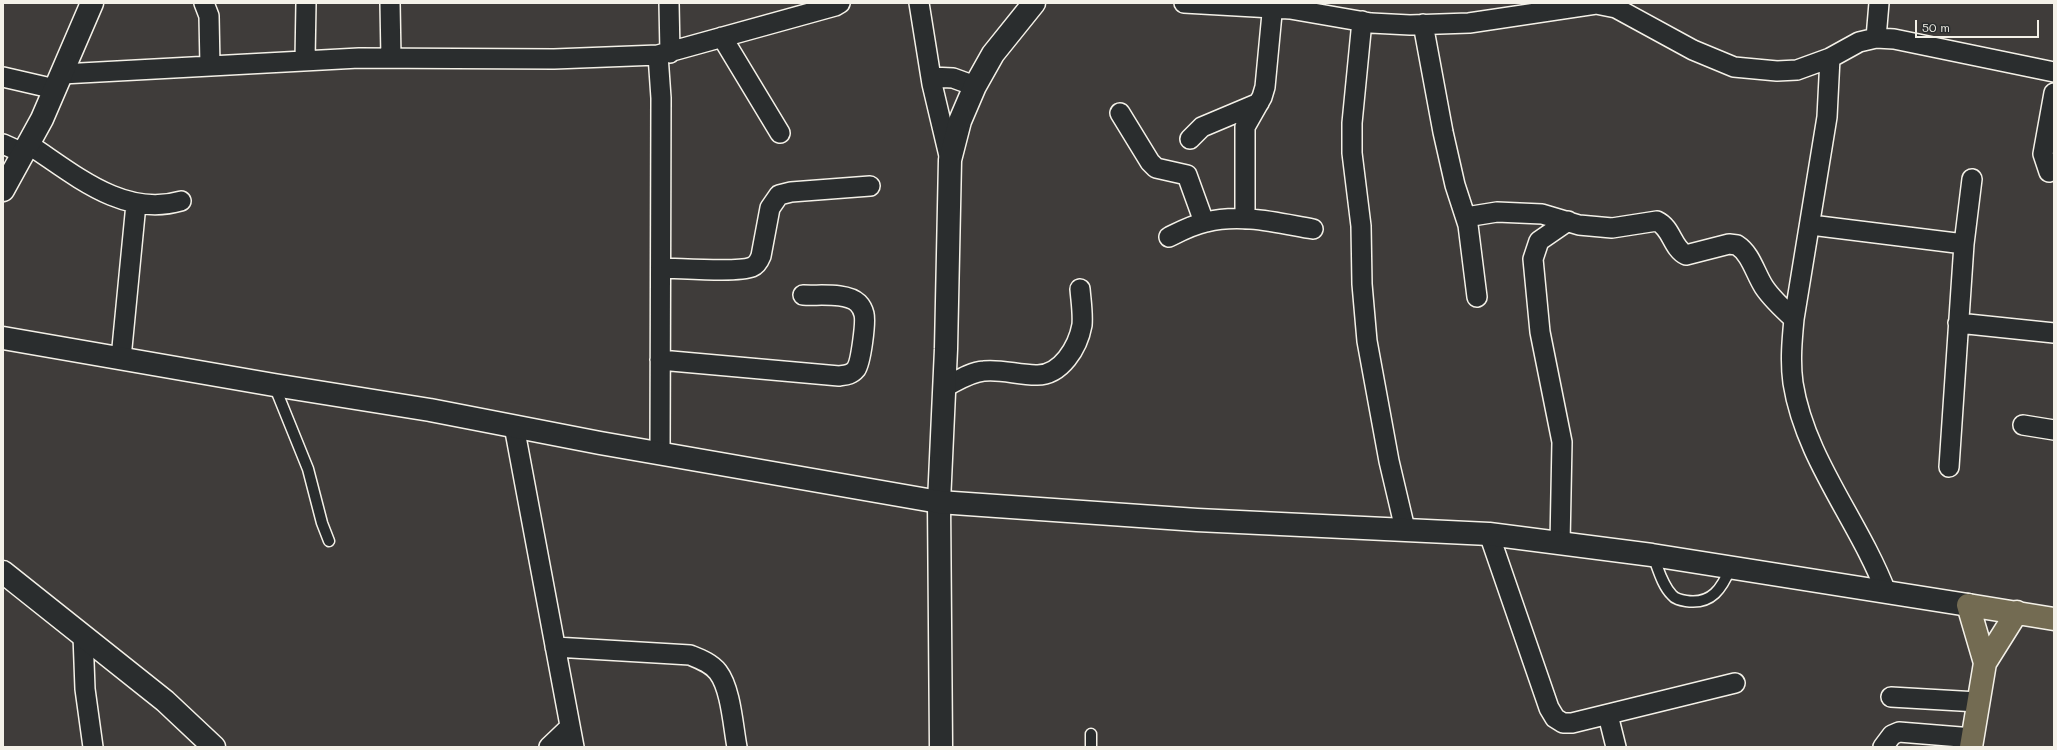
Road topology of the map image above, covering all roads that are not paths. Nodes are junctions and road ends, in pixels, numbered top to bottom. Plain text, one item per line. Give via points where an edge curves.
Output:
1 (92, 3) edge
2 (204, 3) edge
3 (306, 3) edge
4 (390, 3) edge
5 (669, 3) edge
6 (840, 3) edge
7 (918, 3) edge
8 (1184, 3) edge
9 (1879, 3) edge
10 (1030, 4) edge
11 (1610, 4) edge
12 (1272, 5) edge
13 (1544, 7) edge
14 (803, 9) edge
15 (1362, 21) junction
16 (1423, 24) junction
17 (722, 37) junction
18 (1876, 38) junction
19 (664, 54) junction
20 (391, 58) junction
21 (1830, 58) junction
22 (305, 60) junction
23 (210, 66) junction
24 (2054, 72) edge
25 (3, 77) edge
26 (930, 77) junction
27 (58, 81) junction
28 (975, 86) junction
29 (2054, 93) edge
30 (1259, 103) junction
31 (1120, 113) dead end
32 (780, 133) dead end
33 (1190, 139) dead end
34 (3, 144) edge
35 (26, 148) junction
36 (950, 160) junction
37 (2049, 172) dead end
38 (1972, 179) dead end
39 (870, 186) dead end
40 (3, 190) edge
41 (181, 201) dead end
42 (136, 204) junction
43 (1466, 217) junction
44 (1245, 219) junction
45 (1568, 221) junction
46 (1204, 222) junction
47 (1811, 225) junction
48 (1313, 229) dead end
49 (1169, 237) dead end
50 (1964, 244) junction
51 (661, 268) junction
52 (1080, 288) dead end
53 (803, 295) dead end
54 (1477, 297) dead end
55 (1794, 319) junction
56 (1958, 323) junction
57 (2054, 333) edge
58 (3, 338) edge
59 (121, 358) junction
60 (660, 360) junction
61 (274, 385) junction
62 (944, 387) junction
63 (2023, 424) dead end
64 (514, 426) junction
65 (2054, 430) edge
66 (660, 454) junction
67 (1949, 467) dead end
68 (939, 502) junction
69 (1405, 529) junction
70 (1489, 534) junction
71 (329, 541) dead end
72 (1560, 543) junction
73 (1652, 555) junction
74 (1730, 567) junction
75 (3, 572) edge
76 (1886, 592) junction
77 (1968, 605) junction
78 (2017, 612) junction
79 (2054, 619) edge
80 (83, 635) junction
81 (555, 647) junction
82 (1985, 663) junction
83 (1735, 683) dead end
84 (1891, 697) dead end
85 (1978, 702) junction
86 (1608, 715) junction
87 (570, 727) junction
88 (1091, 734) dead end
89 (1972, 743) edge
90 (93, 747) edge
91 (214, 747) edge
92 (549, 747) edge
93 (574, 747) edge
94 (737, 747) edge
95 (941, 747) edge
96 (1091, 747) edge
97 (1616, 747) edge
98 (1882, 747) edge

1 - 27 main road
2 - 23 street via 209,16
3 - 22 street
4 - 20 street
5 - 19 street
6 - 14 street
7 - 26 street
8 - 12 street
9 - 18 street
10 - 28 main road via 994,54
11 - 13 street
11 - 21 street via 1693,50 1734,67 1797,70
12 - 15 street
12 - 30 street via 1265,87
13 - 16 street via 1469,23
14 - 17 street
15 - 16 street
15 - 69 street via 1352,123 1352,153 1360,226 1367,341 1389,461
16 - 43 street via 1455,185
17 - 19 street
17 - 32 street
18 - 21 street via 1859,42
18 - 24 street via 1894,39
19 - 20 street via 554,59
19 - 51 street via 661,98
20 - 22 street
21 - 47 street via 1827,117
22 - 23 street
23 - 27 street
25 - 27 street
26 - 28 street via 953,78
26 - 36 street
27 - 35 main road
28 - 36 main road via 960,121
29 - 37 street via 2043,154
30 - 33 street via 1202,128
30 - 44 street via 1246,127
31 - 46 street via 1156,168 1187,175
34 - 35 street
35 - 40 main road
35 - 42 street via 115,198
36 - 62 main road
38 - 50 street
39 - 51 street via 779,195 770,208 761,256 754,267 740,270
41 - 42 street via 167,206
42 - 59 street
43 - 45 street via 1504,212 1542,214
43 - 54 street
44 - 46 street
44 - 48 street
45 - 55 street via 1612,228 1657,221 1662,224 1680,252 1686,255 1729,244 1737,245 1747,254 1772,298
45 - 72 street via 1539,241 1532,259 1540,332 1562,442
46 - 49 street
47 - 50 street
47 - 55 street
50 - 56 street
51 - 60 street
52 - 62 street via 1082,312 1079,338 1055,370 1037,375 983,371
53 - 60 street via 845,297 857,302 862,308 865,315 863,339 856,368 849,374 839,376
55 - 76 street via 1793,383 1802,418 1816,453 1869,552
56 - 57 street
56 - 67 street
58 - 59 main road
59 - 61 main road
60 - 66 street
61 - 64 main road
61 - 71 lane via 308,469
62 - 68 main road
63 - 65 street
64 - 66 main road
64 - 81 street
66 - 68 main road
68 - 69 main road via 1205,520
68 - 95 main road
69 - 70 main road
70 - 72 main road
70 - 86 street via 1549,708 1555,718 1563,723 1572,723
72 - 73 main road
73 - 74 main road
73 - 74 lane via 1661,577 1678,600 1693,602 1716,593
74 - 76 main road
75 - 80 main road
76 - 77 main road
77 - 78 highway
77 - 82 highway
78 - 79 highway
78 - 82 highway
80 - 90 street
80 - 91 main road via 165,701
81 - 87 street
81 - 94 street via 690,655 706,662 719,672 726,689
82 - 85 highway
83 - 86 street
84 - 85 street
85 - 89 highway
86 - 97 street
87 - 92 street
87 - 93 street
88 - 96 lane
89 - 98 street via 1899,732 1892,735

